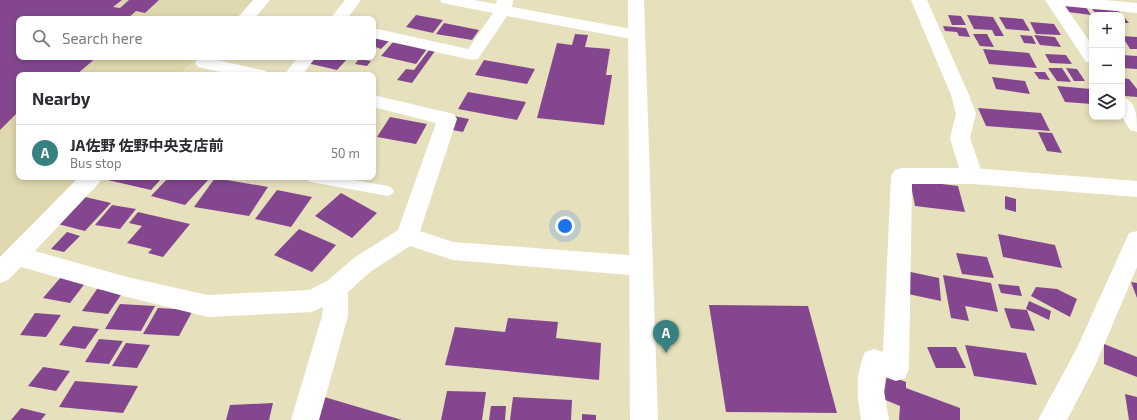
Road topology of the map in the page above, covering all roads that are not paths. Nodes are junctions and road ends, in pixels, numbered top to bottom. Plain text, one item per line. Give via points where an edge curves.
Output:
1 (262, 0) edge
2 (353, 0) edge
3 (448, 0) edge
4 (636, 0) edge
5 (919, 0) edge
6 (1053, 0) edge
7 (504, 5) edge
8 (1137, 8) edge
9 (248, 16) edge
10 (340, 16) edge
11 (376, 34) edge
12 (637, 35) junction
13 (1089, 54) edge
14 (305, 60) edge
15 (202, 65) edge
16 (243, 72) edge
17 (295, 72) edge
18 (376, 103) edge
19 (1125, 107) edge
20 (1137, 125) edge
21 (972, 176) junction
22 (89, 180) edge
23 (328, 180) edge
24 (1137, 189) edge
25 (388, 191) dead end
26 (407, 236) junction
27 (1137, 240) edge
28 (18, 256) junction
29 (641, 266) junction
30 (0, 273) edge
31 (336, 288) junction
32 (305, 420) edge
33 (644, 420) edge
34 (875, 420) edge
35 (1052, 420) edge

1 - 9 street
2 - 10 street
3 - 7 street
4 - 12 street
5 - 21 street via 966,114 960,138
6 - 8 street
6 - 13 street
7 - 11 street via 472,55
7 - 12 street
12 - 29 street
14 - 17 street
15 - 16 street
18 - 26 street via 447,119
19 - 20 street
21 - 24 street
21 - 34 street via 902,176 896,369 874,361 870,390
22 - 28 street
23 - 25 lane
26 - 29 street via 453,251
26 - 31 street via 362,265
27 - 35 street via 1086,357
28 - 30 street
28 - 31 street via 127,287 208,306 312,301
29 - 33 street
31 - 32 street via 335,316

